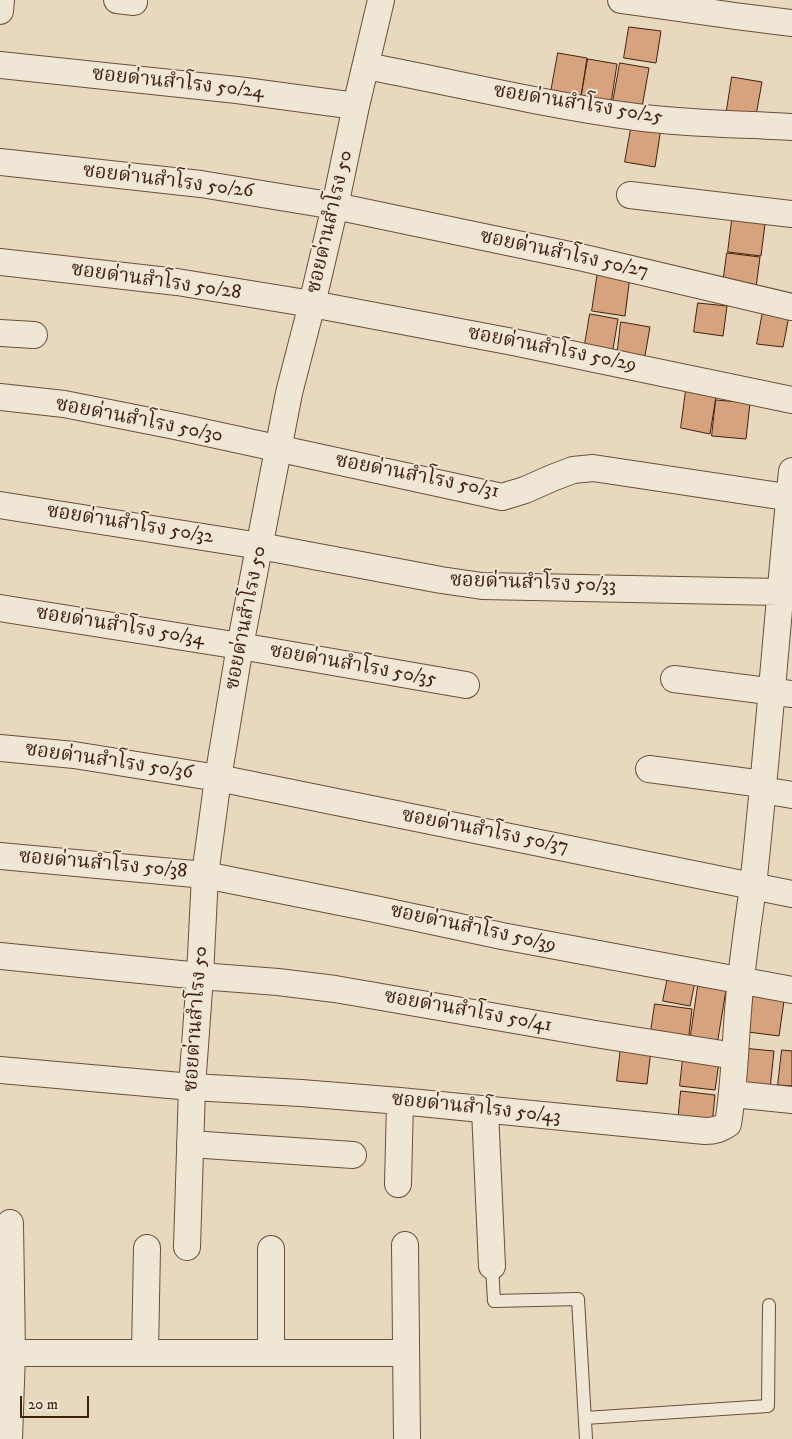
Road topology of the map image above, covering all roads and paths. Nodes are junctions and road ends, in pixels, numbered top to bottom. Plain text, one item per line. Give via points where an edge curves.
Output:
1 (1, 0) edge
2 (381, 0) edge
3 (621, 0) edge
4 (0, 11) edge
5 (792, 23) edge
6 (0, 64) edge
7 (366, 66) junction
8 (356, 106) junction
9 (792, 127) edge
10 (0, 162) edge
11 (630, 195) dead end
12 (335, 206) junction
13 (792, 214) edge
14 (0, 262) edge
15 (312, 304) junction
16 (792, 307) edge
17 (0, 333) edge
18 (34, 335) dead end
19 (0, 397) edge
20 (792, 400) edge
21 (278, 449) junction
22 (792, 471) edge
23 (791, 498) edge
24 (0, 505) edge
25 (260, 546) junction
26 (786, 593) edge
27 (0, 608) edge
28 (240, 646) junction
29 (674, 679) dead end
30 (466, 685) dead end
31 (782, 693) edge
32 (0, 748) edge
33 (650, 769) dead end
34 (218, 778) junction
35 (763, 787) junction
36 (792, 795) edge
37 (0, 856) edge
38 (205, 875) junction
39 (753, 886) junction
40 (792, 894) edge
41 (0, 956) edge
42 (200, 976) junction
43 (741, 982) junction
44 (792, 990) edge
45 (735, 1056) junction
46 (0, 1070) edge
47 (192, 1087) junction
48 (732, 1094) junction
49 (792, 1100) edge
50 (400, 1101) junction
51 (485, 1110) junction
52 (190, 1144) junction
53 (353, 1154) dead end
54 (398, 1184) dead end
55 (10, 1223) dead end
56 (405, 1245) dead end
57 (187, 1247) dead end
58 (147, 1248) dead end
59 (271, 1249) dead end
60 (492, 1266) joint
61 (769, 1305) dead end
62 (12, 1353) junction
63 (145, 1353) junction
64 (271, 1353) junction
65 (405, 1353) junction
66 (585, 1418) junction
67 (9, 1439) edge
68 (407, 1439) edge
69 (586, 1439) edge

1 - 4 street
2 - 7 street, ซอยด่านสำโรง 50
3 - 5 street
6 - 8 street, ซอยด่านสำโรง 50/24
7 - 8 street, ซอยด่านสำโรง 50
7 - 9 street, ซอยด่านสำโรง 50/25 via 638,117
8 - 12 street, ซอยด่านสำโรง 50
10 - 12 street, ซอยด่านสำโรง 50/26 via 201,184
11 - 13 street
12 - 15 street, ซอยด่านสำโรง 50
12 - 16 street, ซอยด่านสำโรง 50/27 via 584,258
14 - 15 street, ซอยด่านสำโรง 50/28 via 177,282
15 - 20 street, ซอยด่านสำโรง 50/29
15 - 21 street, ซอยด่านสำโรง 50
17 - 18 street
19 - 21 street, ซอยด่านสำโรง 50/30 via 64,404
21 - 23 street, ซอยด่านสำโรง 50/31 via 502,497 573,470 593,468
21 - 25 street, ซอยด่านสำโรง 50
22 - 23 street
23 - 26 street
24 - 25 street, ซอยด่านสำโรง 50/32
25 - 26 street, ซอยด่านสำโรง 50/33 via 482,586
25 - 28 street, ซอยด่านสำโรง 50
26 - 31 street
27 - 28 street, ซอยด่านสำโรง 50/34
28 - 30 street, ซอยด่านสำโรง 50/35
28 - 34 street, ซอยด่านสำโรง 50
29 - 31 street
31 - 35 street
32 - 34 street, ซอยด่านสำโรง 50/36 via 74,755
33 - 35 street
34 - 38 street, ซอยด่านสำโรง 50
34 - 39 street, ซอยด่านสำโรง 50/37
35 - 36 street
35 - 39 street
37 - 38 street, ซอยด่านสำโรง 50/38
38 - 42 street, ซอยด่านสำโรง 50
38 - 43 street, ซอยด่านสำโรง 50/39
39 - 40 street, ซอยด่านสำโรง 50/37
39 - 43 street
41 - 42 street, ซอยด่านสำโรง 50/41
42 - 45 street, ซอยด่านสำโรง 50/41 via 335,989
42 - 47 street, ซอยด่านสำโรง 50
43 - 44 street, ซอยด่านสำโรง 50/39
43 - 45 street
45 - 48 street
46 - 47 street, ซอยด่านสำโรง 50/43
47 - 50 street, ซอยด่านสำโรง 50/43
47 - 52 street, ซอยด่านสำโรง 50
48 - 49 street
48 - 51 street, ซอยด่านสำโรง 50/43 via 728,1124 714,1131
50 - 51 street, ซอยด่านสำโรง 50/43
50 - 54 street
51 - 60 street
52 - 53 street
52 - 57 street, ซอยด่านสำโรง 50
55 - 62 street
56 - 65 street
58 - 63 street
59 - 64 street
60 - 66 lane via 494,1301 578,1299
61 - 66 lane via 768,1406
62 - 63 street
62 - 67 street
63 - 64 street
64 - 65 street
65 - 68 street
66 - 69 lane

